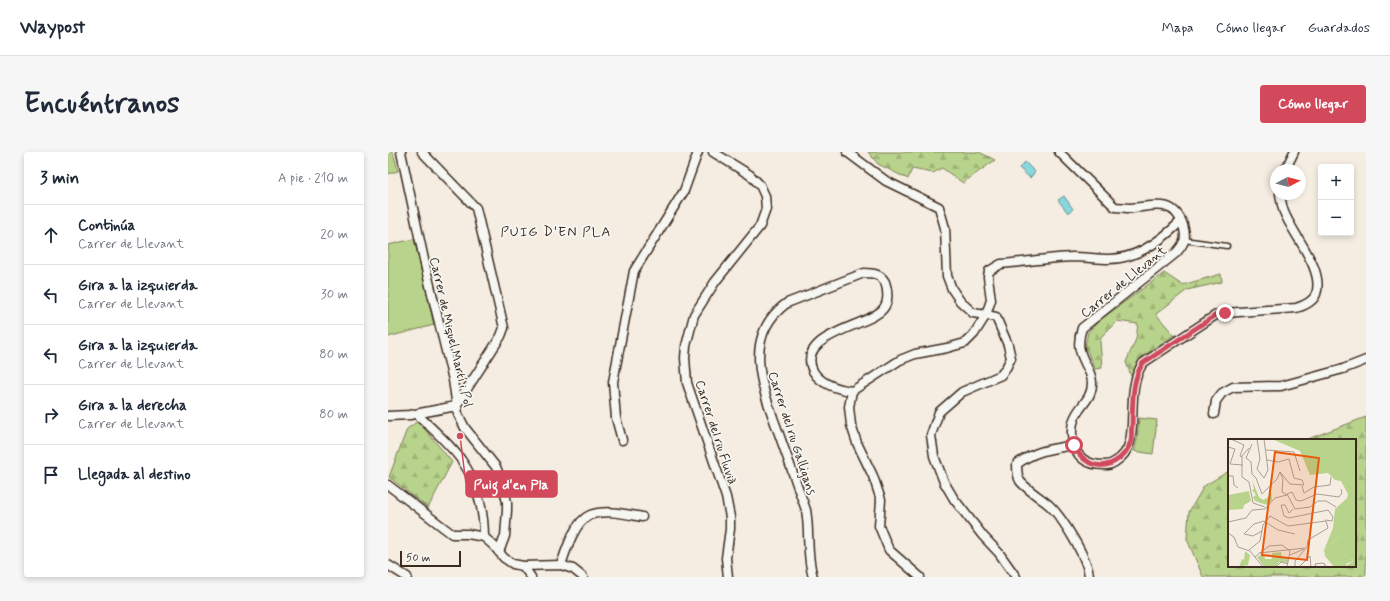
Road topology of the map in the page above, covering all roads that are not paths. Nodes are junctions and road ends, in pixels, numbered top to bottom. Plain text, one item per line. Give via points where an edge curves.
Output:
1 (401, 152) edge
2 (422, 152) edge
3 (698, 152) edge
4 (713, 152) edge
5 (846, 152) edge
6 (1059, 152) edge
7 (1294, 152) edge
8 (1288, 164) edge
9 (1281, 200) edge
10 (1181, 221) junction
11 (1184, 240) junction
12 (1227, 246) dead end
13 (986, 315) junction
14 (1366, 360) edge
15 (852, 392) junction
16 (456, 406) junction
17 (417, 414) junction
18 (1214, 414) dead end
19 (388, 416) edge
20 (622, 440) dead end
21 (1074, 445) junction
22 (388, 485) edge
23 (642, 517) dead end
24 (484, 537) junction
25 (499, 552) junction
26 (388, 565) edge
27 (561, 565) junction
28 (523, 566) junction
29 (407, 577) edge
30 (531, 577) edge
31 (583, 577) edge
32 (728, 577) edge
33 (813, 577) edge
34 (920, 577) edge
35 (1016, 577) edge
36 (1089, 577) edge

1 - 16 street, Carrer de Miquel Martí i Pol via 453,380
2 - 16 street via 476,208 504,328
3 - 20 street via 684,191 634,271 613,382 616,418
4 - 32 street, Carrer del riu Fluvià via 750,175 760,185 765,196 766,209 760,226 715,282 694,315 686,346 687,383 726,497 730,517 726,558
5 - 13 street via 886,181 939,207 944,228 947,276 952,289 973,313
6 - 10 street via 1115,207 1164,205 1174,211
7 - 8 street
9 - 21 street via 1284,212 1314,269 1318,282 1316,296 1296,308 1216,315 1143,363 1135,382 1131,441 1124,454 1107,465 1092,464 1083,459
10 - 11 street via 1186,234
10 - 13 street via 1170,232 1140,252 1125,257 1070,257 1001,264 989,271 990,300
11 - 12 lane
11 - 21 street, Carrer de Llevant via 1176,253 1082,328 1078,345 1092,382 1090,397 1073,422
13 - 15 street via 965,344 915,354 900,360
13 - 35 street via 996,317 1011,358 1001,375 962,392 939,412 931,435 934,456 954,499
14 - 18 street via 1281,386 1233,387 1222,393 1216,401
15 - 33 street, Carrer del riu Galligans via 835,389 821,380 813,371 810,358 815,347 824,338 873,316 884,308 887,289 883,278 874,273 864,273 787,303 769,321 760,344 759,365 763,390 806,510 809,558
15 - 34 street via 849,407 851,425 873,476 880,500 880,526 889,550
16 - 17 street
16 - 25 street, Carrer de Miquel Martí i Pol via 465,428 491,459 502,482 507,510 505,536
17 - 19 street
17 - 24 street via 458,456 474,481 483,512
21 - 36 street via 1043,450 1027,456 1017,464 1017,472 1021,482 1051,506 1071,534 1084,558
22 - 24 street via 452,534
23 - 27 street via 614,513 588,515 578,524
24 - 25 street
25 - 28 street via 513,564
26 - 29 street
27 - 28 street
27 - 31 street via 573,569
28 - 30 street

